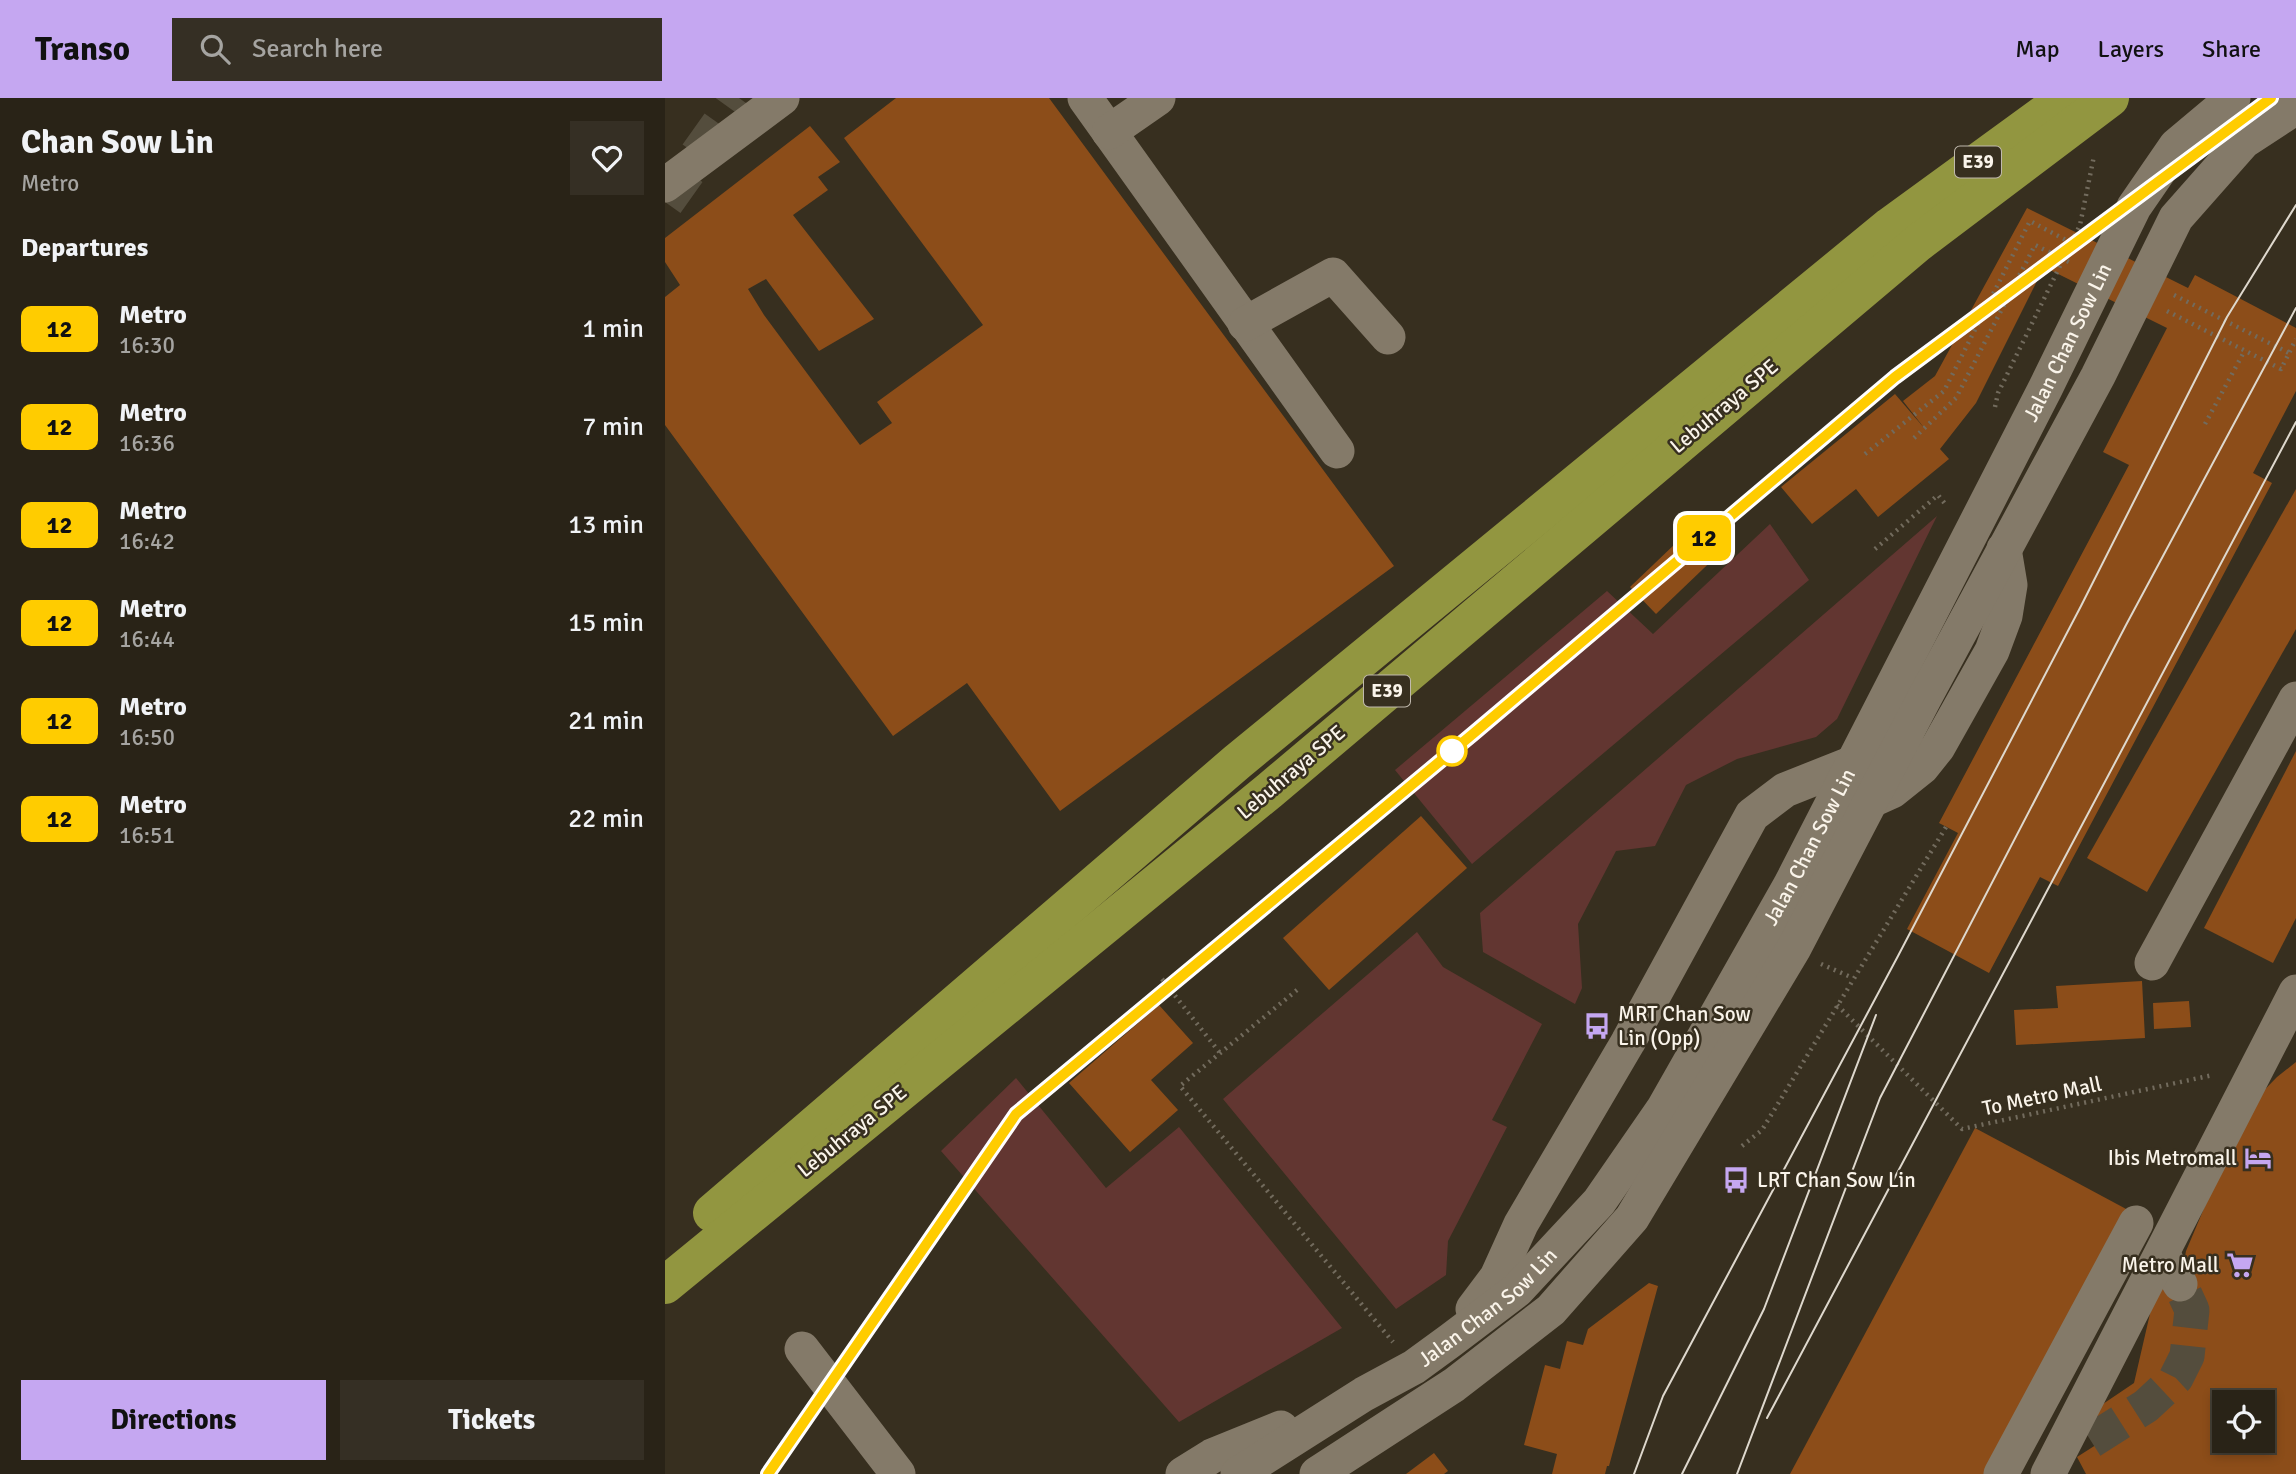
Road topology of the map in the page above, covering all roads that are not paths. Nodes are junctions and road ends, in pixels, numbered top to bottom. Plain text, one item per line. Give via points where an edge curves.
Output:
1 (782, 98) edge
2 (1085, 98) edge
3 (1158, 98) edge
4 (2066, 98) edge
5 (2110, 98) edge
6 (2233, 98) edge
7 (2296, 107) edge
8 (1109, 132) junction
9 (665, 185) edge
10 (1245, 324) junction
11 (1388, 337) dead end
12 (1337, 451) dead end
13 (2296, 699) edge
14 (1853, 763) junction
15 (2152, 963) dead end
16 (2296, 992) edge
17 (2136, 1223) dead end
18 (665, 1253) edge
19 (2162, 1254) junction
20 (665, 1284) edge
21 (2180, 1284) tunnel mouth
22 (1451, 1340) junction
23 (801, 1349) dead end
24 (1364, 1394) junction
25 (2066, 1456) edge
26 (1319, 1473) edge
27 (898, 1474) edge
28 (1183, 1474) edge
29 (1238, 1474) edge
30 (2001, 1474) edge

1 - 9 street
2 - 8 street
3 - 8 street
4 - 18 highway, Lebuhraya SPE / E39 via 1890,226 1246,755
5 - 20 highway, Lebuhraya SPE / E39 via 1918,243 1269,791
6 - 14 street, Jalan Chan Sow Lin via 2176,146 2134,208
7 - 26 street, Jalan Chan Sow Lin via 2244,141 2176,218 2098,376 1794,948 1632,1218 1551,1310 1454,1385
8 - 10 street
10 - 11 street via 1333,275
10 - 12 street
13 - 15 street
14 - 22 street, Jalan Chan Sow Lin via 1790,886 1664,1108 1599,1202 1517,1290
14 - 22 street via 1785,790 1752,815 1628,1042 1521,1224 1497,1277
16 - 19 street
17 - 30 street
19 - 21 street
19 - 25 street
22 - 24 street, Jalan Chan Sow Lin
23 - 27 street
24 - 28 street via 1212,1456
24 - 29 street, Jalan Chan Sow Lin

